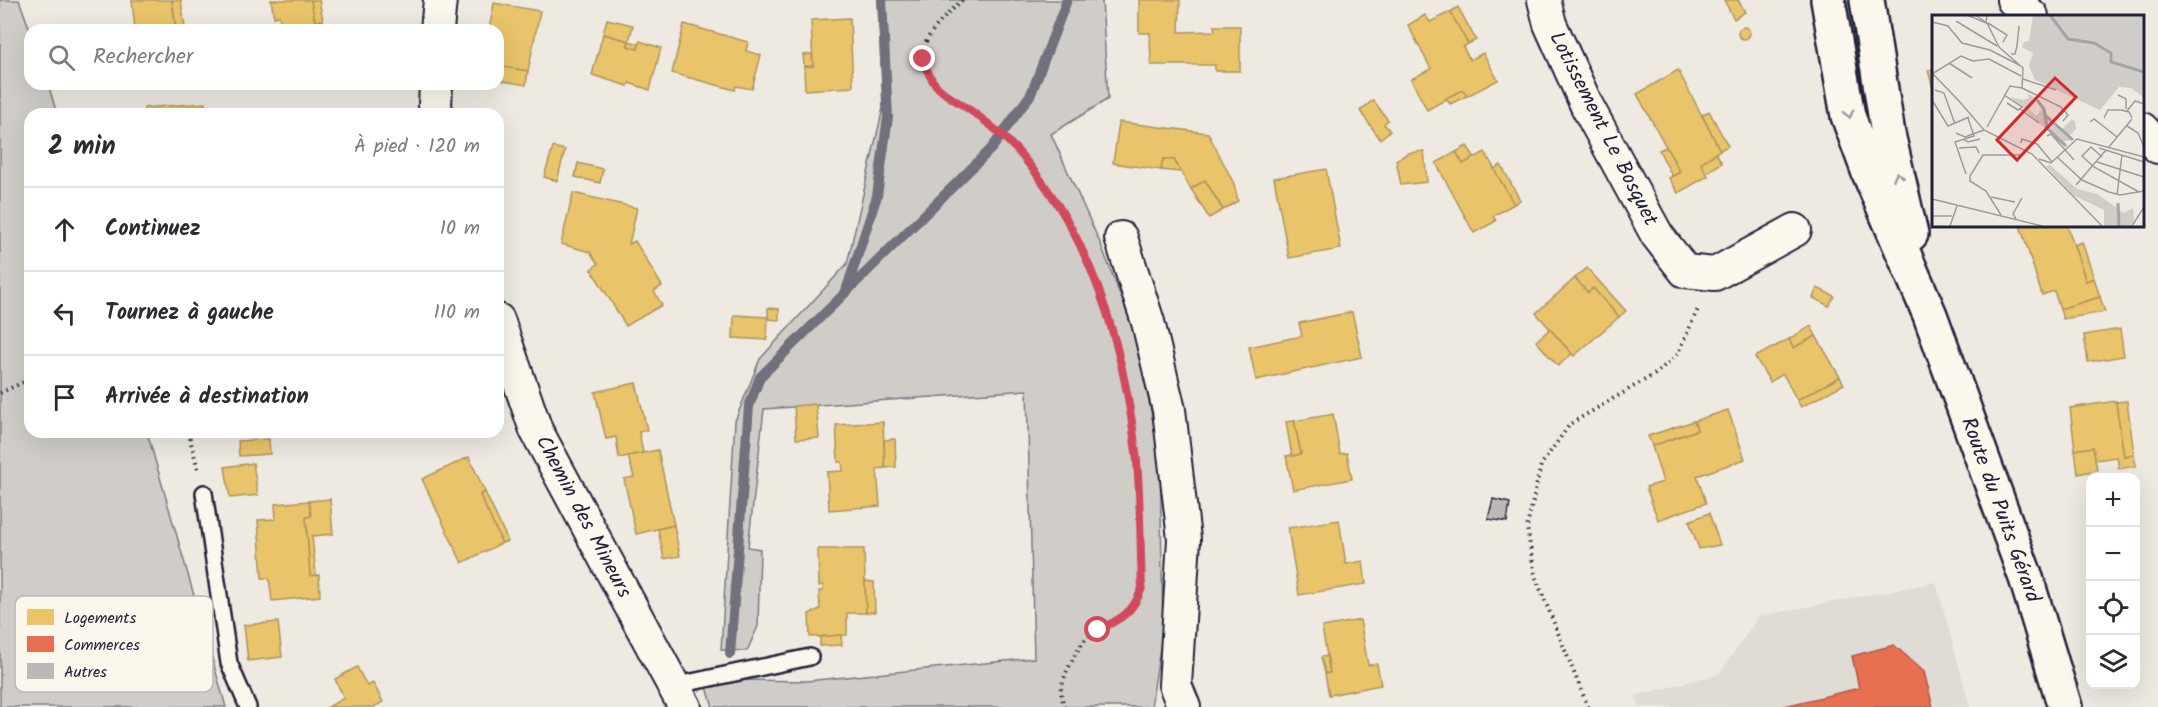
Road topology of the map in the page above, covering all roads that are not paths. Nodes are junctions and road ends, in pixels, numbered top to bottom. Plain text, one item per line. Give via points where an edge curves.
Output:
1 (440, 0) edge
2 (1544, 0) edge
3 (1828, 0) edge
4 (1867, 0) edge
5 (2013, 0) edge
6 (2031, 15) edge
7 (438, 24) edge
8 (2143, 130) edge
9 (2158, 147) edge
10 (1795, 230) dead end
11 (1121, 238) dead end
12 (1930, 315) junction
13 (504, 337) edge
14 (204, 493) road end
15 (810, 657) dead end
16 (679, 697) edge
17 (248, 707) edge
18 (1184, 707) edge
19 (2065, 707) edge

1 - 7 street
2 - 10 street, Lotissement Le Bosquet via 1550,24 1587,106 1657,235 1685,271 1715,274
3 -> 12 main road, Route du Puits Gérard via 1848,116
12 -> 4 main road, Route du Puits Gérard via 1888,134
5 - 6 street
8 - 9 street
11 - 18 street via 1148,322 1168,410 1184,539 1175,685
12 - 19 main road, Route du Puits Gérard via 2026,578
13 - 16 street, Chemin des Mineurs via 536,430
14 - 17 lane via 229,663
15 - 16 lane

